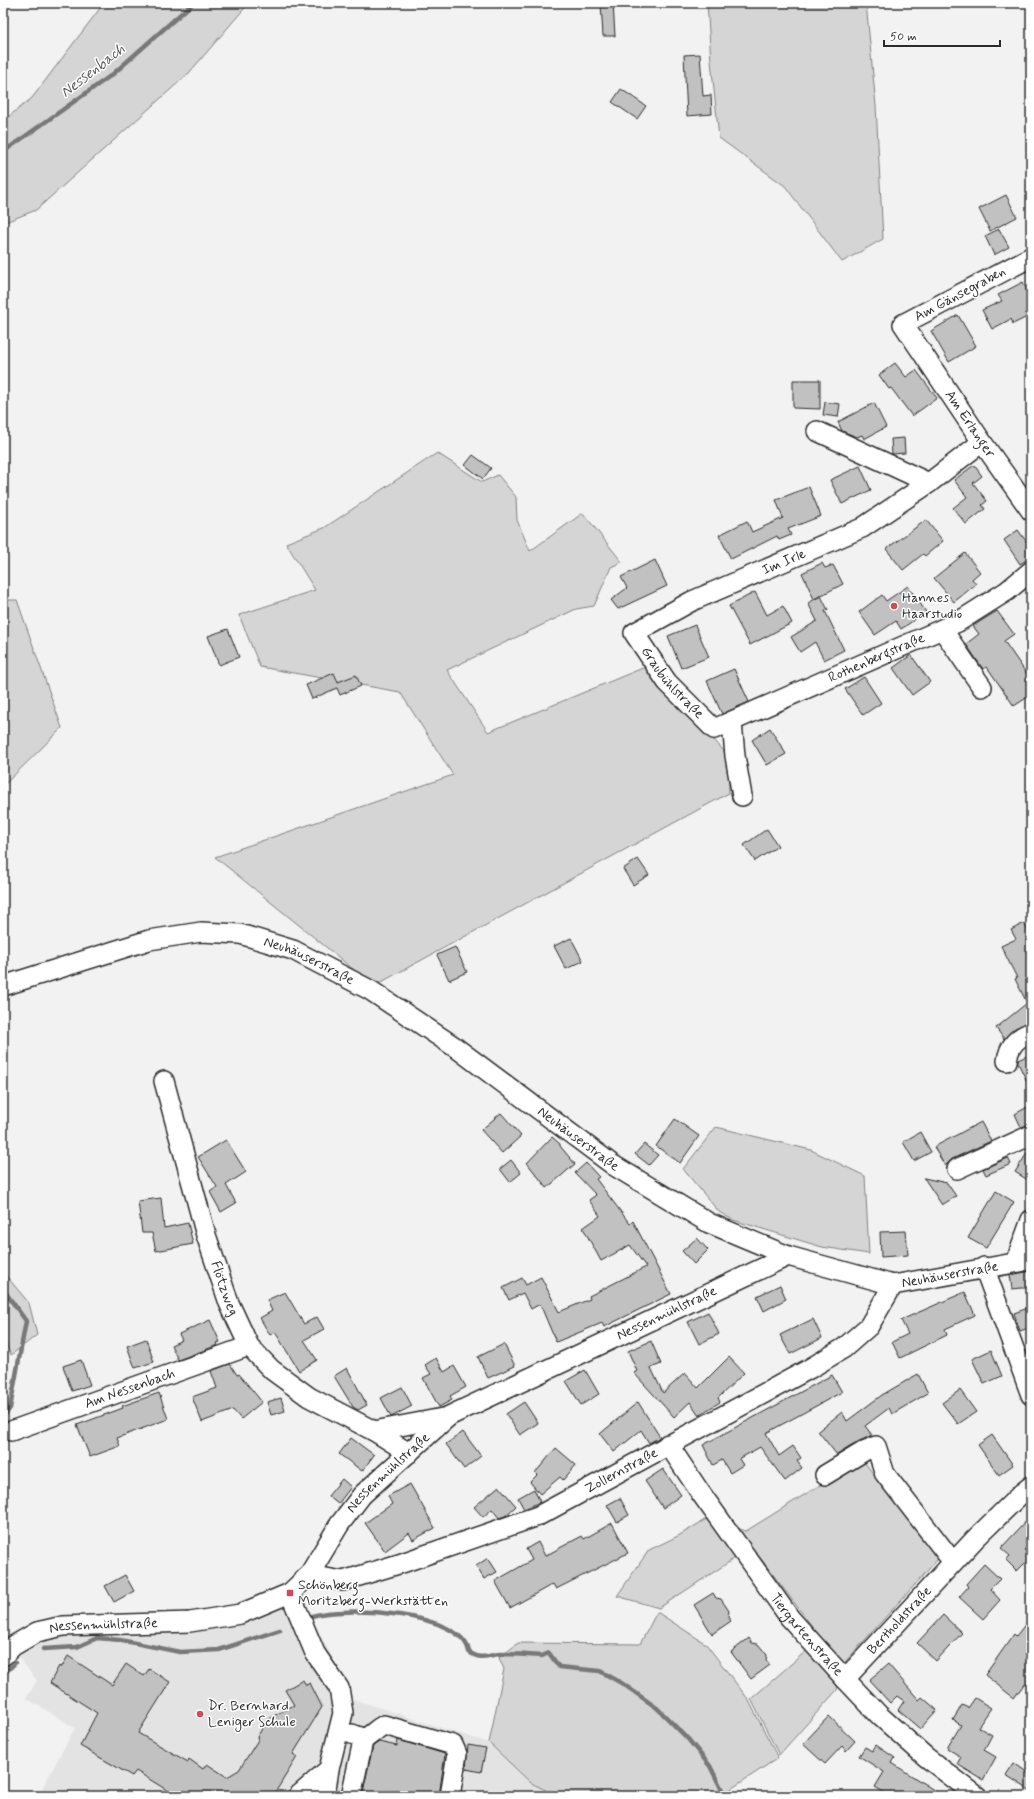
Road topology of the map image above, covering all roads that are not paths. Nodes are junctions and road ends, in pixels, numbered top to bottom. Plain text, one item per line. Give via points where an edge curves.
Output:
1 (1031, 257) edge
2 (912, 336) joint
3 (817, 431) dead end
4 (982, 442) junction
5 (929, 483) junction
6 (1031, 511) edge
7 (1031, 571) edge
8 (942, 629) junction
9 (634, 633) joint
10 (982, 687) dead end
11 (732, 722) junction
12 (714, 729) joint
13 (742, 796) dead end
14 (3, 986) edge
15 (1031, 1032) edge
16 (1007, 1061) dead end
17 (164, 1080) dead end
18 (1031, 1135) edge
19 (957, 1169) dead end
20 (1031, 1220) edge
21 (788, 1256) junction
22 (1024, 1260) edge
23 (984, 1267) junction
24 (892, 1285) junction
25 (249, 1346) junction
26 (1031, 1395) edge
27 (449, 1416) junction
28 (11, 1431) dead end
29 (374, 1431) junction
30 (668, 1444) junction
31 (409, 1453) junction
32 (825, 1475) dead end
33 (1031, 1486) edge
34 (954, 1562) junction
35 (309, 1575) junction
36 (293, 1600) junction
37 (3, 1656) edge
38 (845, 1679) junction
39 (339, 1731) junction
40 (362, 1740) junction
41 (329, 1769) junction
42 (298, 1796) edge
43 (324, 1796) edge
44 (351, 1796) edge
45 (450, 1796) edge
46 (977, 1796) edge

1 - 2 street, Am Gänsegraben via 903,324
2 - 4 street, Am Erlanger
3 - 5 street
4 - 5 street, Im Irle
4 - 6 street, Am Erlanger
5 - 9 street, Im Irle via 862,528 692,601
7 - 8 street, Rothenbergstraße via 1007,591 958,622
8 - 10 street
8 - 11 street, Rothenbergstraße
9 - 12 street, Graubühlstraße via 667,682
11 - 12 street, Rothenbergstraße
11 - 13 street
14 - 21 street, Neuhäuserstraße via 149,940 200,932 240,934 293,950 370,990 454,1047 613,1165 709,1223
15 - 16 street via 1020,1036 1012,1043
17 - 25 street, Flötzweg via 206,1235 229,1303
18 - 19 street
20 - 22 street
21 - 24 street, Neuhäuserstraße
21 - 27 street, Nessenmühlstraße
22 - 23 street, Neuhäuserstraße
23 - 24 street, Neuhäuserstraße
23 - 26 street
24 - 30 street, Zollernstraße via 869,1326 844,1348
25 - 28 street, Am Nessenbach
25 - 29 street, Flötzweg via 272,1370 309,1397
27 - 29 street
27 - 31 street, Nessenmühlstraße
29 - 31 street, Flötzweg
30 - 35 street, Zollernstraße via 538,1516 509,1527 343,1581
30 - 38 street, Tiergartenstraße via 790,1618
31 - 35 street, Nessenmühlstraße via 362,1495 339,1525
32 - 34 street via 876,1446 885,1474
33 - 34 street, Bertholdstraße
34 - 38 street, Bertholdstraße
35 - 36 street, Nessenmühlstraße
36 - 37 street, Nessenmühlstraße via 240,1614 190,1622 63,1626 37,1632 13,1646
36 - 39 street via 315,1653 339,1688 343,1713
38 - 46 street, Tiergartenstraße via 880,1716 926,1757
39 - 40 street via 360,1737
39 - 41 street
40 - 44 street
40 - 45 street via 372,1736 384,1725 453,1745 457,1754
41 - 42 street
41 - 43 street

